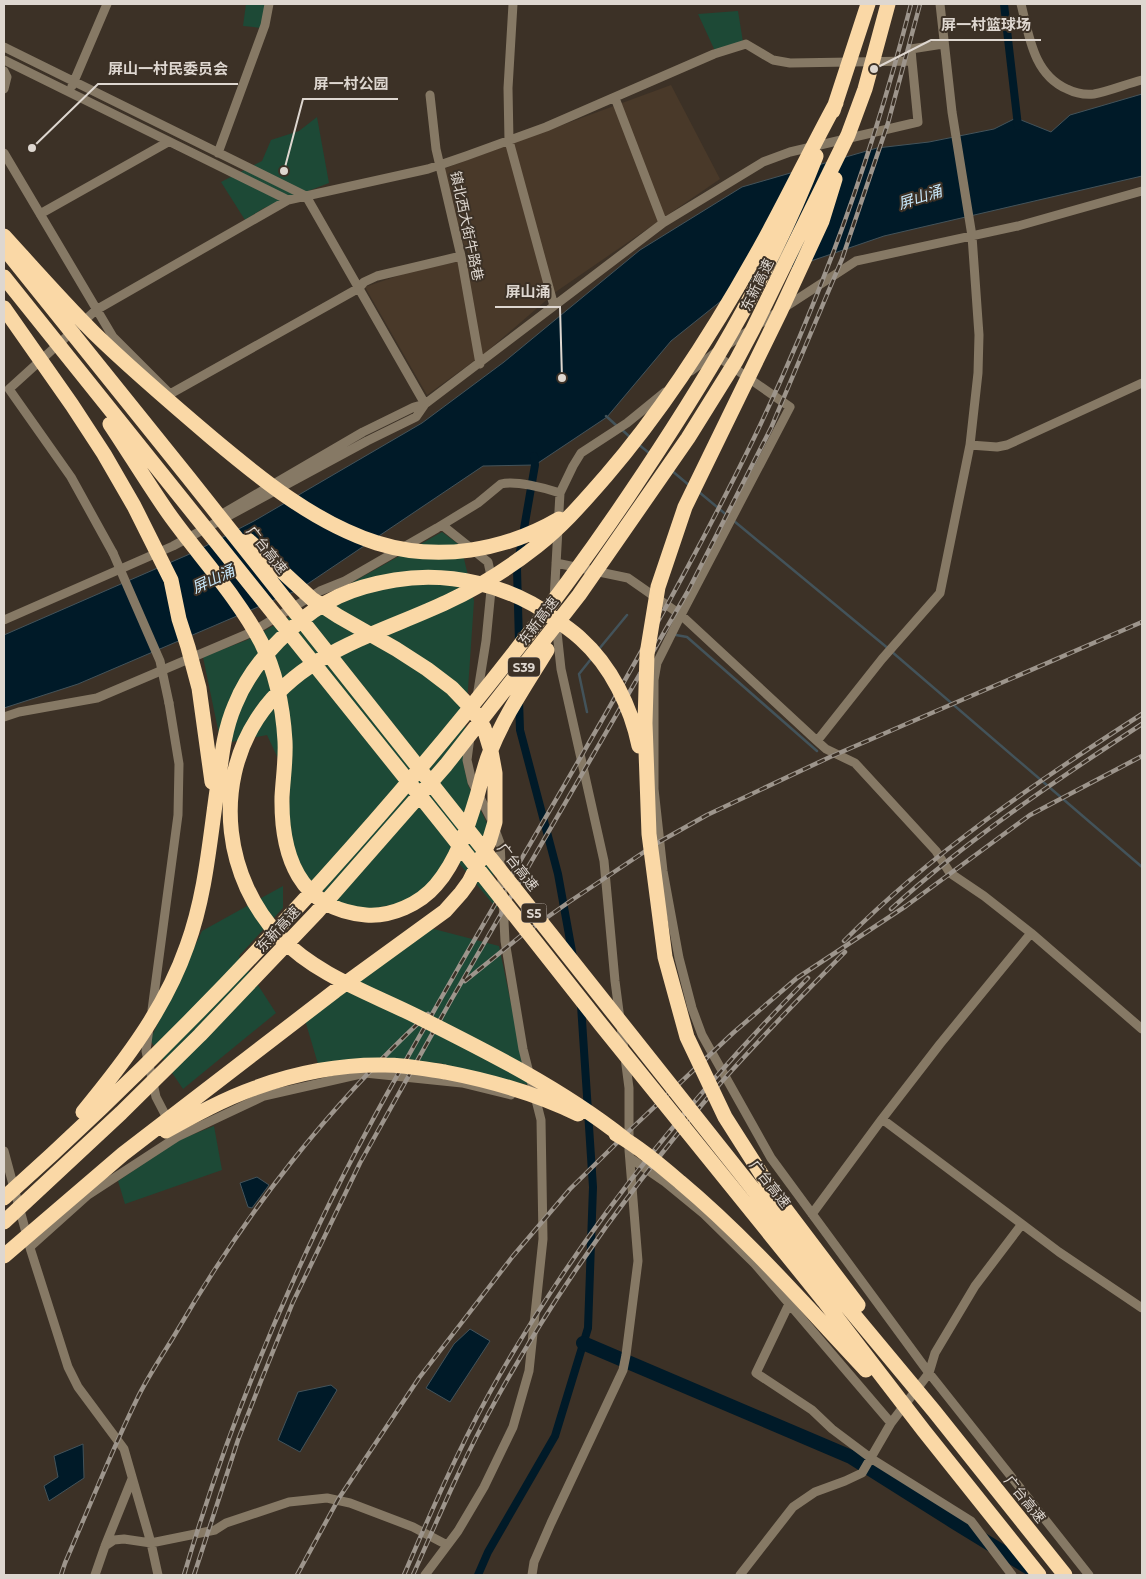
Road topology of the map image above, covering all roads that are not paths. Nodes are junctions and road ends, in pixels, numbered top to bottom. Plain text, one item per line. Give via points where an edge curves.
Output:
1 (106, 4) edge
2 (269, 4) edge
3 (513, 4) edge
4 (868, 4) edge
5 (888, 4) edge
6 (940, 4) edge
7 (1021, 4) edge
8 (944, 44) junction
9 (4, 47) edge
10 (4, 60) edge
11 (912, 61) junction
12 (4, 71) edge
13 (1142, 80) edge
14 (74, 82) junction
15 (4, 89) edge
16 (69, 92) junction
17 (430, 95) dead end
18 (614, 98) junction
19 (836, 103) junction
20 (848, 135) junction
21 (509, 141) junction
22 (168, 142) junction
23 (4, 153) edge
24 (218, 153) junction
25 (440, 165) junction
26 (1142, 191) edge
27 (306, 196) junction
28 (288, 200) junction
29 (40, 214) junction
30 (663, 223) junction
31 (4, 236) edge
32 (972, 236) junction
33 (4, 248) edge
34 (461, 256) junction
35 (4, 277) edge
36 (359, 288) junction
37 (554, 306) junction
38 (4, 308) edge
39 (96, 310) junction
40 (34, 316) junction
41 (713, 354) junction
42 (480, 364) junction
43 (1142, 383) edge
44 (425, 404) junction
45 (970, 445) junction
46 (188, 477) junction
47 (560, 493) junction
48 (581, 504) junction
49 (442, 525) junction
50 (556, 562) junction
51 (579, 595) junction
52 (681, 615) junction
53 (4, 620) edge
54 (4, 717) edge
55 (816, 741) junction
56 (647, 786) junction
57 (213, 810) junction
58 (1031, 933) junction
59 (1142, 1029) edge
60 (536, 1102) junction
61 (882, 1119) junction
62 (177, 1137) junction
63 (625, 1139) junction
64 (4, 1150) edge
65 (123, 1154) junction
66 (630, 1158) junction
67 (40, 1166) junction
68 (4, 1198) edge
69 (812, 1214) junction
70 (4, 1222) edge
71 (1022, 1224) junction
72 (30, 1247) junction
73 (4, 1256) edge
74 (790, 1304) junction
75 (1142, 1308) edge
76 (929, 1373) junction
77 (934, 1411) junction
78 (891, 1423) junction
79 (924, 1431) junction
80 (872, 1459) junction
81 (132, 1479) junction
82 (151, 1543) junction
83 (447, 1545) junction
84 (105, 1546) junction
85 (95, 1575) edge
86 (158, 1575) edge
87 (425, 1575) edge
88 (532, 1575) edge
89 (740, 1575) edge
90 (1012, 1575) edge
91 (1039, 1575) edge
92 (1065, 1575) edge
93 (1089, 1575) edge

1 - 14 street
2 - 24 street via 265,25
3 - 21 street via 508,88
4 - 19 highway, 东新高速 / S39, bridge
5 - 20 highway, 东新高速 / S39, bridge via 865,89
6 - 8 street
7 - 13 street via 1039,64 1060,86 1094,94
8 - 11 street via 911,49
8 - 32 street
9 - 14 street
10 - 16 street
11 - 18 street via 790,62 773,60 746,44 714,54
11 - 30 street via 918,122 790,152 763,162
12 - 15 street via 7,77
14 - 16 street
14 - 24 street
16 - 22 street
17 - 25 street, 镇北西大街牛路巷
18 - 21 street
18 - 30 street
19 - 48 highway, bridge via 768,234 712,331 648,424
19 - 67 highway, 东新高速 / S39, bridge via 784,231 711,369 598,540 534,626 411,780 274,934 182,1029
20 - 51 highway, 东新高速 / S39, bridge via 736,361 688,438
20 - 56 highway, bridge via 822,221 685,507 658,587 647,654
21 - 25 street
21 - 37 street
22 - 28 street
22 - 29 street
23 - 29 street
24 - 27 street
25 - 27 street
25 - 34 street, 镇北西大街牛路巷
26 - 32 street
27 - 28 street
27 - 36 street
28 - 39 street
29 - 39 street
30 - 37 street
31 - 48 highway, bridge via 94,332 161,396 280,492 337,526 406,550 465,552 530,534
32 - 41 street via 856,261
32 - 45 street via 979,335
33 - 46 highway, 广台高速 / S5, bridge
34 - 36 street via 377,276
34 - 42 street, 镇北西大街牛路巷
35 - 40 highway, S5, bridge
36 - 39 street via 170,394 113,337
36 - 44 street
37 - 42 street
38 - 57 highway, bridge via 104,454 171,580 200,695 210,761
39 - 62 street, bridge via 10,389 71,478 114,553 160,661 179,764 178,815 146,1051 156,1097
40 - 51 highway, bridge via 260,642 273,672 284,725 282,796 286,844 300,880 319,901 353,914 386,914 409,906 436,885 466,828 498,734
40 - 79 highway, S5, bridge via 824,1301
41 - 47 street via 626,423 581,453
41 - 52 street via 790,407
42 - 44 street
43 - 45 street via 1007,445
44 - 53 street via 363,432 200,526 173,546
45 - 55 street via 940,594
46 - 65 highway, bridge via 225,518 301,590 331,612 427,669 468,704 484,728 491,751 495,822 469,882 445,911
46 - 77 highway, 广台高速 / S5, bridge via 830,1286
47 - 49 street via 506,483
47 - 50 street
48 - 63 highway, bridge via 539,545 487,580 447,602 342,647 288,681 258,716 242,748 231,788 230,819 236,857 250,895 271,927 299,954 330,974 442,1029 562,1094
49 - 54 street via 252,632 97,698
49 - 60 street via 488,562 492,580 467,760 472,782 500,842 505,940
50 - 52 street via 628,578
50 - 66 street via 553,594 561,668 604,861 629,1088
51 - 70 highway, 东新高速 / S39, bridge via 446,764 317,912 200,1035
52 - 55 street
52 - 69 street via 657,663 654,680 654,790 663,871 679,958 702,1035 771,1158
55 - 58 street via 855,763 936,851 950,873
56 - 57 highway, bridge via 635,727 622,696 604,664 582,639 537,605 512,594 478,583 412,577 361,587 338,596 305,617 270,649 245,684 232,711
56 - 77 highway, bridge via 649,834 665,957 687,1037 725,1117 774,1194
57 - 67 highway, bridge via 200,904 187,948 166,996 127,1058
58 - 59 street
58 - 61 street
60 - 62 street via 462,1083 365,1073 264,1096
60 - 83 street via 540,1120 543,1240 529,1371 513,1427 484,1487
61 - 69 street
61 - 71 street
62 - 72 street via 88,1195
63 - 65 highway, bridge via 560,1105 513,1088 409,1067 359,1065 295,1076 256,1087
63 - 79 highway, bridge via 728,1224
64 - 72 street
65 - 73 highway, bridge
66 - 74 street via 704,1214
66 - 88 street via 638,1261 623,1370 551,1523 534,1562
67 - 68 highway, 东新高速 / S39, bridge
69 - 76 street
71 - 75 street
71 - 76 street via 975,1286 935,1353
72 - 81 street via 68,1367 124,1449
74 - 78 street
74 - 80 street via 756,1373 812,1410
76 - 78 street
76 - 93 street
77 - 92 highway, 广台高速 / S5, bridge
78 - 80 street
79 - 91 highway, S5, bridge
80 - 89 street via 862,1473 815,1492 793,1508
80 - 90 street via 971,1521
81 - 82 street
81 - 84 street
82 - 83 street via 215,1530 226,1523 289,1502 327,1498 350,1503 413,1527
82 - 84 street via 124,1539 114,1540
82 - 86 street
83 - 87 street
84 - 85 street

